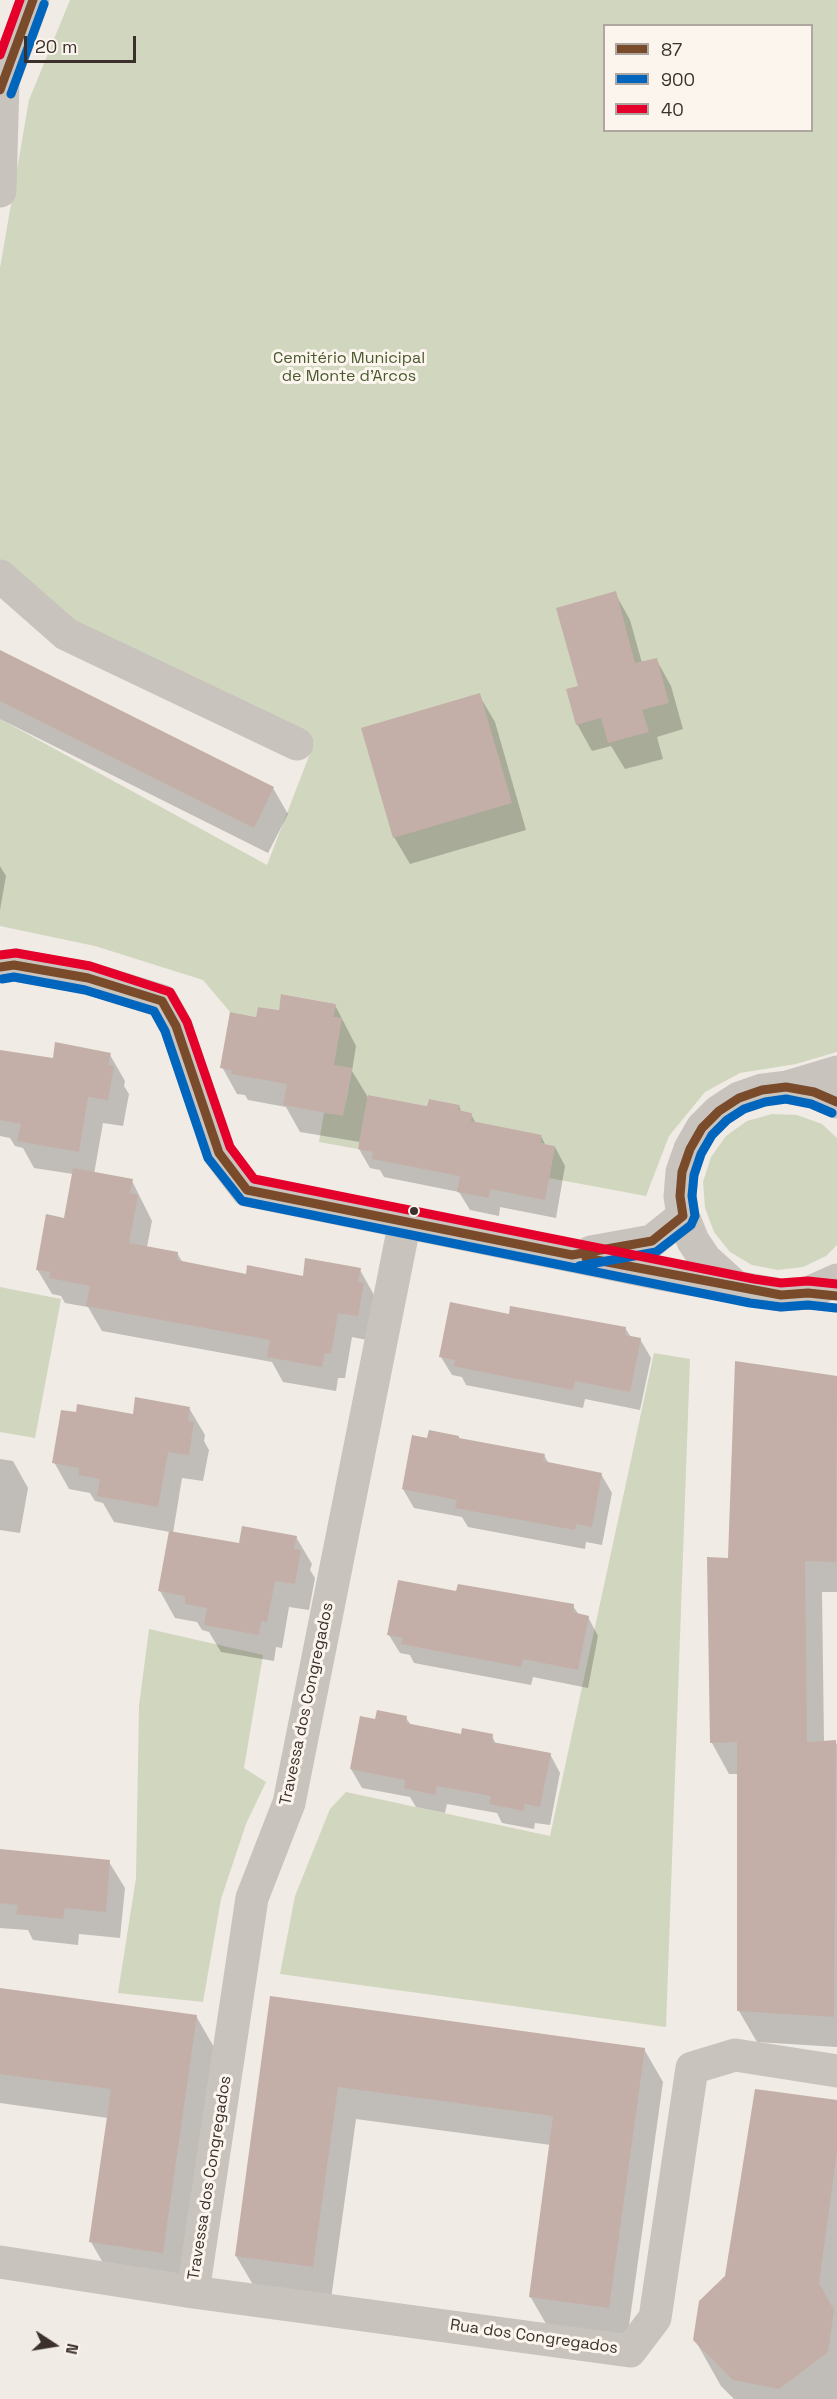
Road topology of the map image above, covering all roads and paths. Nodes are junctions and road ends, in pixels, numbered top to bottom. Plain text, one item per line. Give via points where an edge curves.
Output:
1 (33, 0) edge
2 (2, 85) edge
3 (0, 191) edge
4 (0, 576) edge
5 (297, 744) dead end
6 (0, 967) edge
7 (837, 1072) edge
8 (786, 1087) junction
9 (837, 1102) edge
10 (683, 1216) junction
11 (405, 1221) junction
12 (572, 1255) junction
13 (837, 1280) edge
14 (736, 1287) junction
15 (822, 1294) edge
16 (837, 2071) edge
17 (0, 2262) edge
18 (193, 2292) junction

1 - 2 street
2 - 3 street
4 - 5 street via 66,634
6 - 11 street via 14,965 88,978 162,1001 179,1035 219,1153 247,1190
7 - 8 street
8 - 9 street via 814,1092
8 - 10 street via 739,1098 702,1128 682,1172
10 - 12 street via 652,1241
10 - 14 street via 705,1260
11 - 12 street
11 - 18 street, Travessa dos Congregados via 289,1803 252,1898
12 - 14 street
13 - 15 street
14 - 15 street via 781,1295
16 - 18 street, Rua dos Congregados via 735,2055 692,2068 655,2318 630,2350
17 - 18 street, Rua dos Congregados

